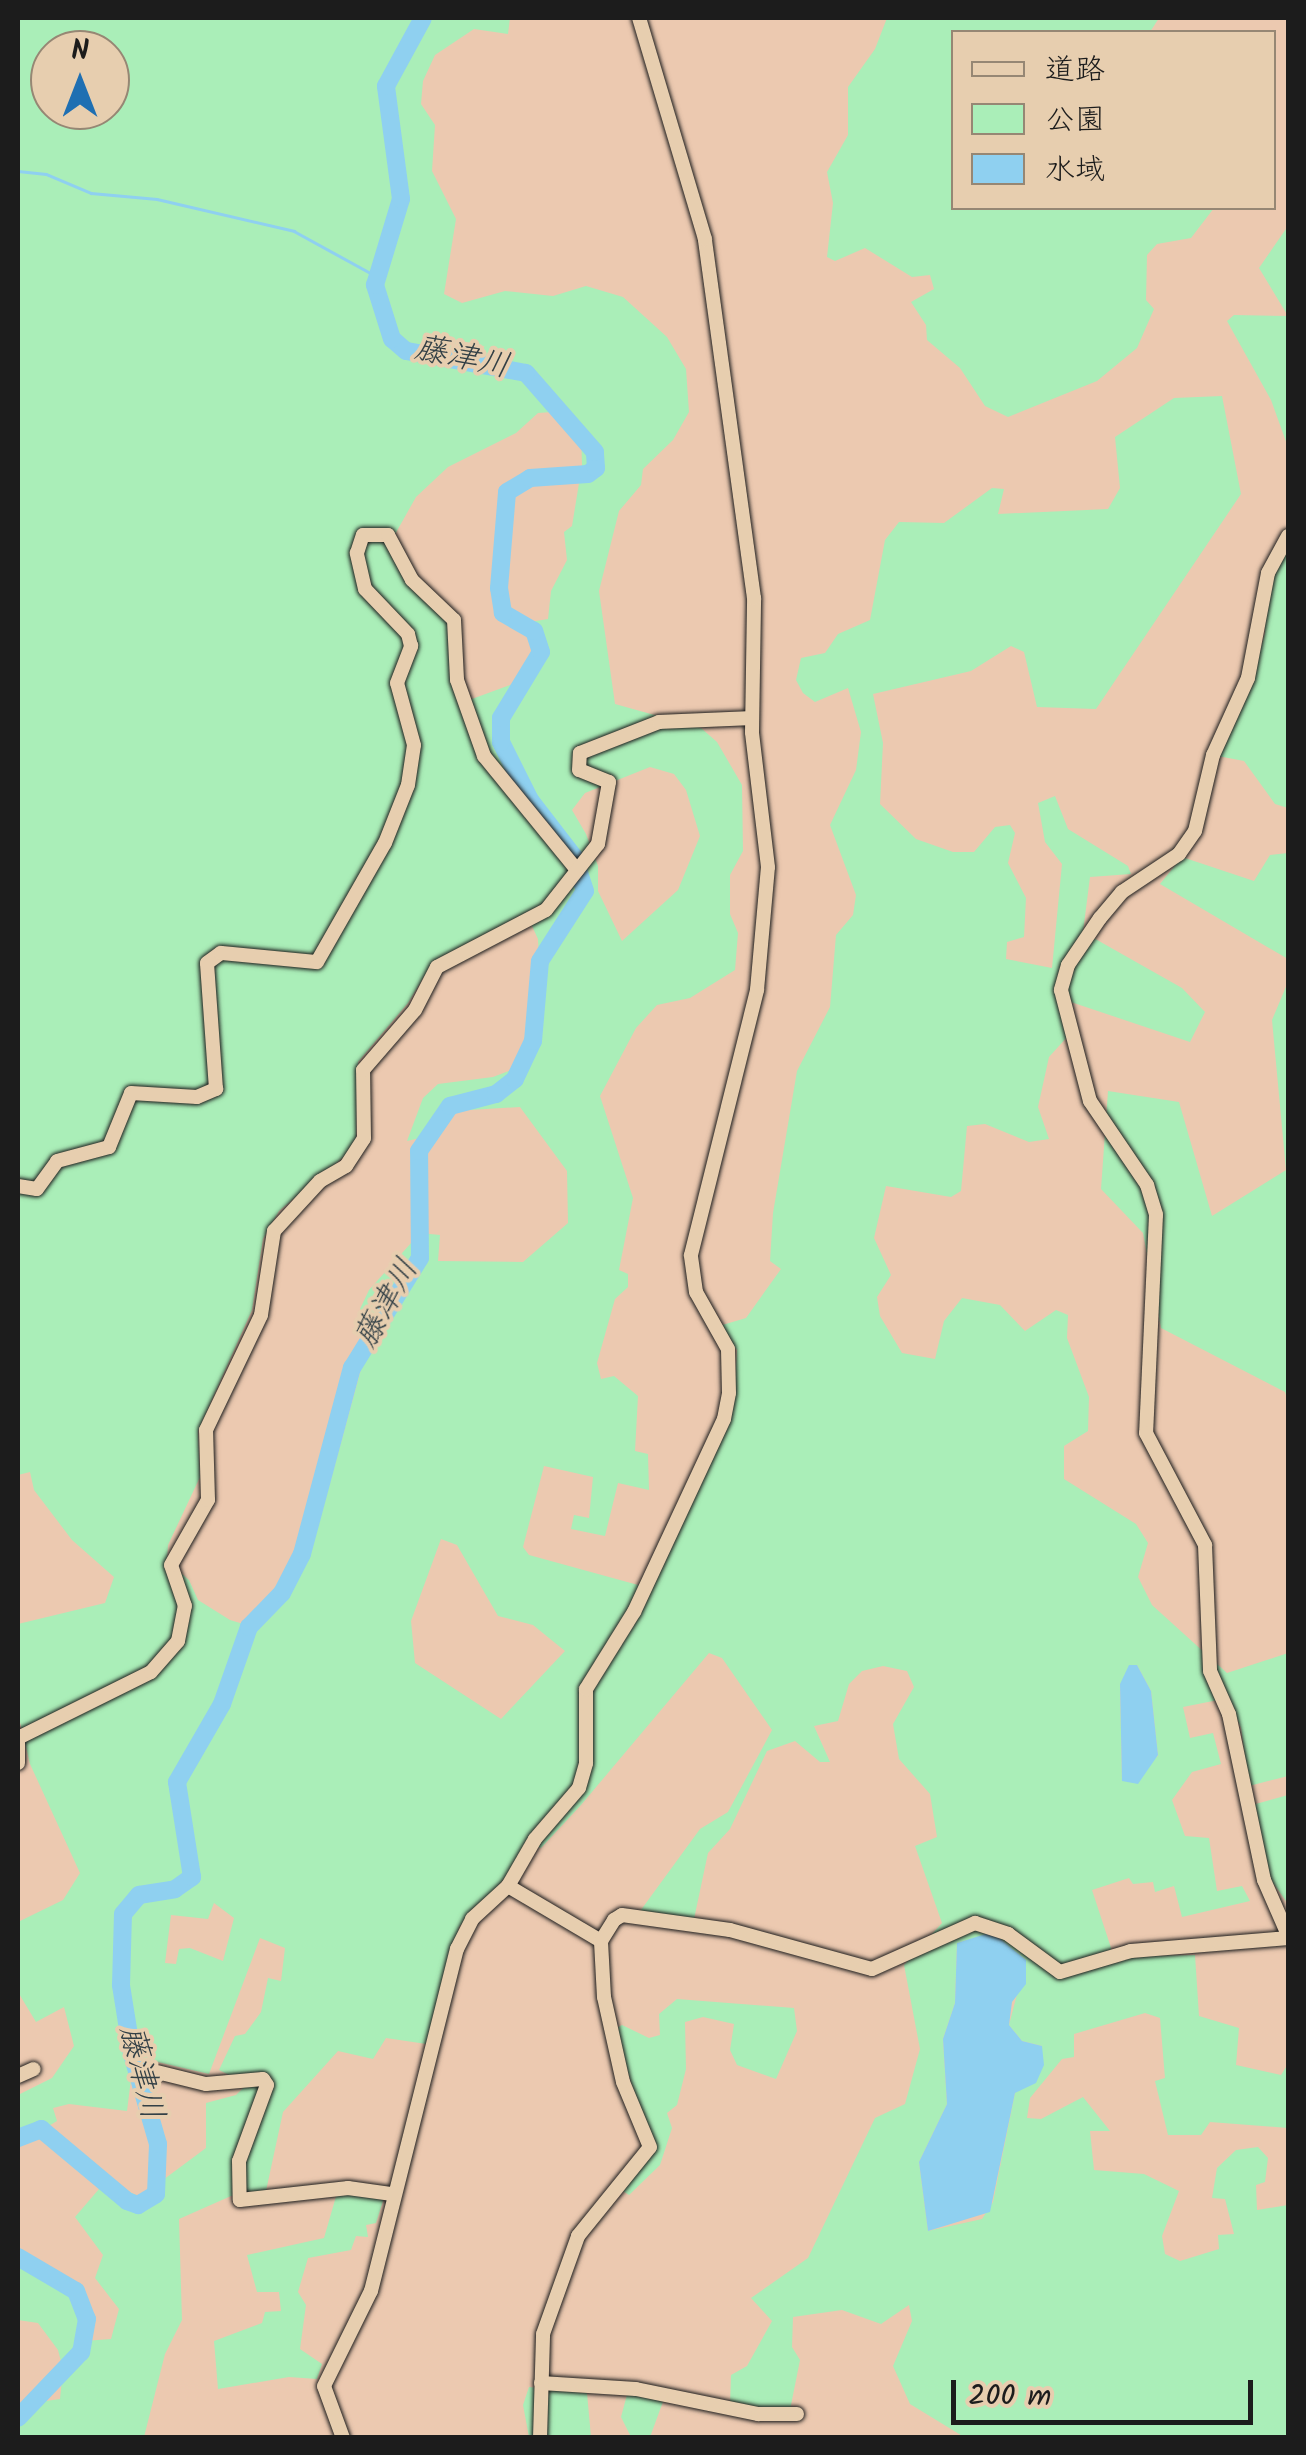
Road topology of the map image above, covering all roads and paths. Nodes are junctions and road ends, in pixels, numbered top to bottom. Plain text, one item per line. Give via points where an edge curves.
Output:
1 (640, 18) edge
2 (1288, 536) edge
3 (752, 718) junction
4 (577, 870) junction
5 (18, 1186) edge
6 (18, 1737) edge
7 (18, 1763) edge
8 (508, 1886) junction
9 (1288, 1937) edge
10 (601, 1942) junction
11 (34, 2069) dead end
12 (157, 2072) dead end
13 (18, 2076) edge
14 (391, 2194) junction
15 (541, 2383) junction
16 (797, 2414) dead end
17 (343, 2438) edge
18 (540, 2438) edge

1 - 3 street via 706,239 754,598
2 - 9 street via 1268,573 1248,678 1213,755 1195,831 1170,862 1122,892 1100,918 1068,965 1062,990 1090,1101 1147,1185 1156,1216 1146,1432 1205,1545 1210,1671 1229,1714 1264,1880
3 - 4 street via 659,722 580,753 579,770 609,782 603,831
3 - 8 street via 768,867 758,990 692,1255 696,1292 728,1349 724,1419 634,1612 586,1688 586,1762 579,1788 534,1840
4 - 5 street via 484,756 457,680 454,620 412,580 388,535 364,534 356,553 364,590 408,634 411,646 397,683 414,744 408,785 385,843 317,962 222,952 207,963 216,1090 197,1096 131,1093 110,1146 57,1161 37,1189
4 - 6 street via 532,920 437,966 415,1010 362,1070 364,1138 346,1166 320,1181 274,1230 261,1315 206,1430 208,1500 171,1565 185,1606 178,1640 152,1672
6 - 7 street
8 - 10 street
8 - 14 street via 482,1906 462,1936
9 - 10 street via 1131,1951 1069,1972 1008,1934 975,1923 872,1969 730,1930 622,1915
10 - 15 street via 604,1997 622,2082 650,2147 584,2223 543,2334
11 - 13 street
12 - 14 street via 206,2084 263,2078 267,2085 240,2161 240,2200 348,2188
14 - 17 street via 371,2291 324,2386
15 - 16 street via 636,2388 758,2414
15 - 18 street

